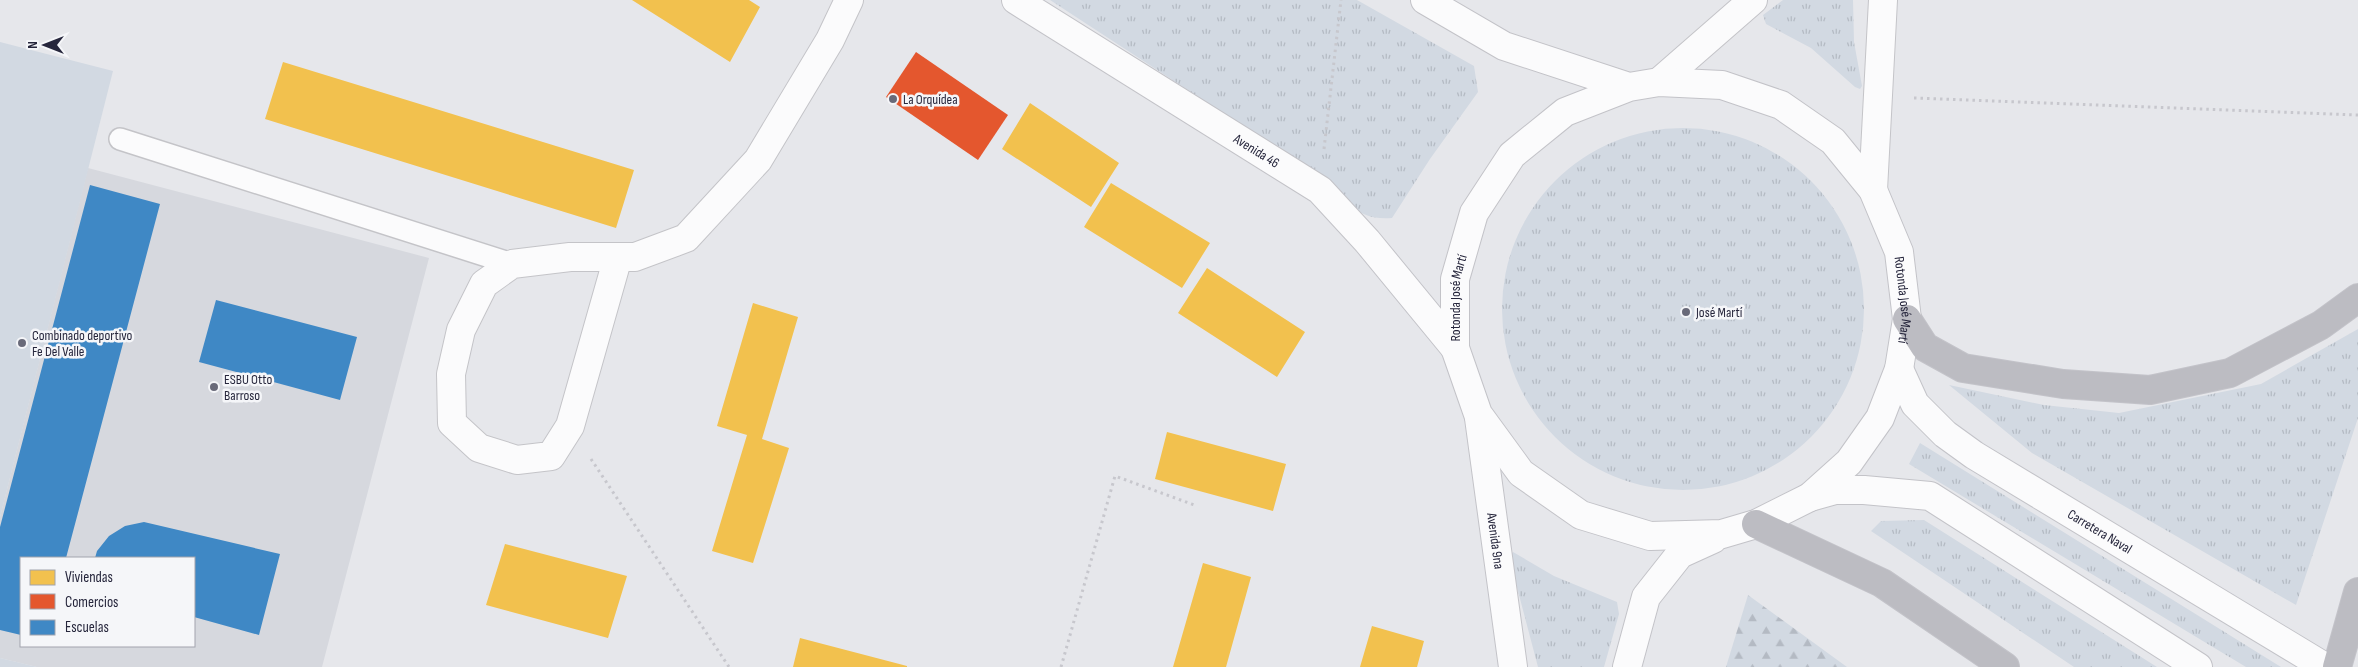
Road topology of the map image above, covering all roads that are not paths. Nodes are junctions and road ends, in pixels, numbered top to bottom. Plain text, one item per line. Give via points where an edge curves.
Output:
1 (849, 0) edge
2 (1016, 0) edge
3 (1425, 0) edge
4 (1753, 0) edge
5 (1882, 0) edge
6 (1660, 82) junction
7 (1629, 86) junction
8 (120, 139) dead end
9 (1873, 190) junction
10 (618, 257) junction
11 (512, 264) junction
12 (2358, 298) edge
13 (1907, 319) junction
14 (1455, 348) junction
15 (1899, 369) junction
16 (1478, 414) junction
17 (1810, 497) junction
18 (1756, 524) junction
19 (1722, 534) junction
20 (2358, 592) edge
21 (1512, 667) edge
22 (1627, 667) edge
23 (2005, 667) edge
24 (2198, 667) edge
25 (2325, 667) edge
26 (2338, 667) edge

1 - 10 main road via 830,40 758,160 686,238 635,257
2 - 14 main road, Avenida 46 via 1320,190 1367,241
3 - 7 main road via 1504,46
4 - 6 main road
5 - 9 main road
6 - 7 main road, Rotonda José Martí
6 - 9 main road, Rotonda José Martí via 1722,85 1781,105 1833,141
7 - 14 main road, Rotonda José Martí via 1565,112 1512,155 1474,213 1468,232 1455,278
8 - 11 lane
9 - 13 main road, Rotonda José Martí via 1899,252
10 - 11 main road via 570,257
10 - 11 main road via 570,426 551,456 517,460 479,448 452,423 451,374 461,330 484,284
12 - 13 highway via 2321,325 2230,373 2150,390 2063,384 1963,368 1925,347
13 - 15 main road, Rotonda José Martí
14 - 16 main road, Rotonda José Martí
15 - 17 main road, Rotonda José Martí via 1880,418 1849,462
15 - 25 main road, Carretera Naval via 1915,404 1945,434 1974,455
16 - 19 main road, Rotonda José Martí via 1521,473 1581,515 1650,536
16 - 21 main road, Avenida 9na
17 - 18 main road, Rotonda José Martí
17 - 24 main road via 1835,490 1930,496
18 - 19 main road, Rotonda José Martí
18 - 23 highway via 1882,583
19 - 22 main road via 1680,554 1646,597
20 - 26 highway

